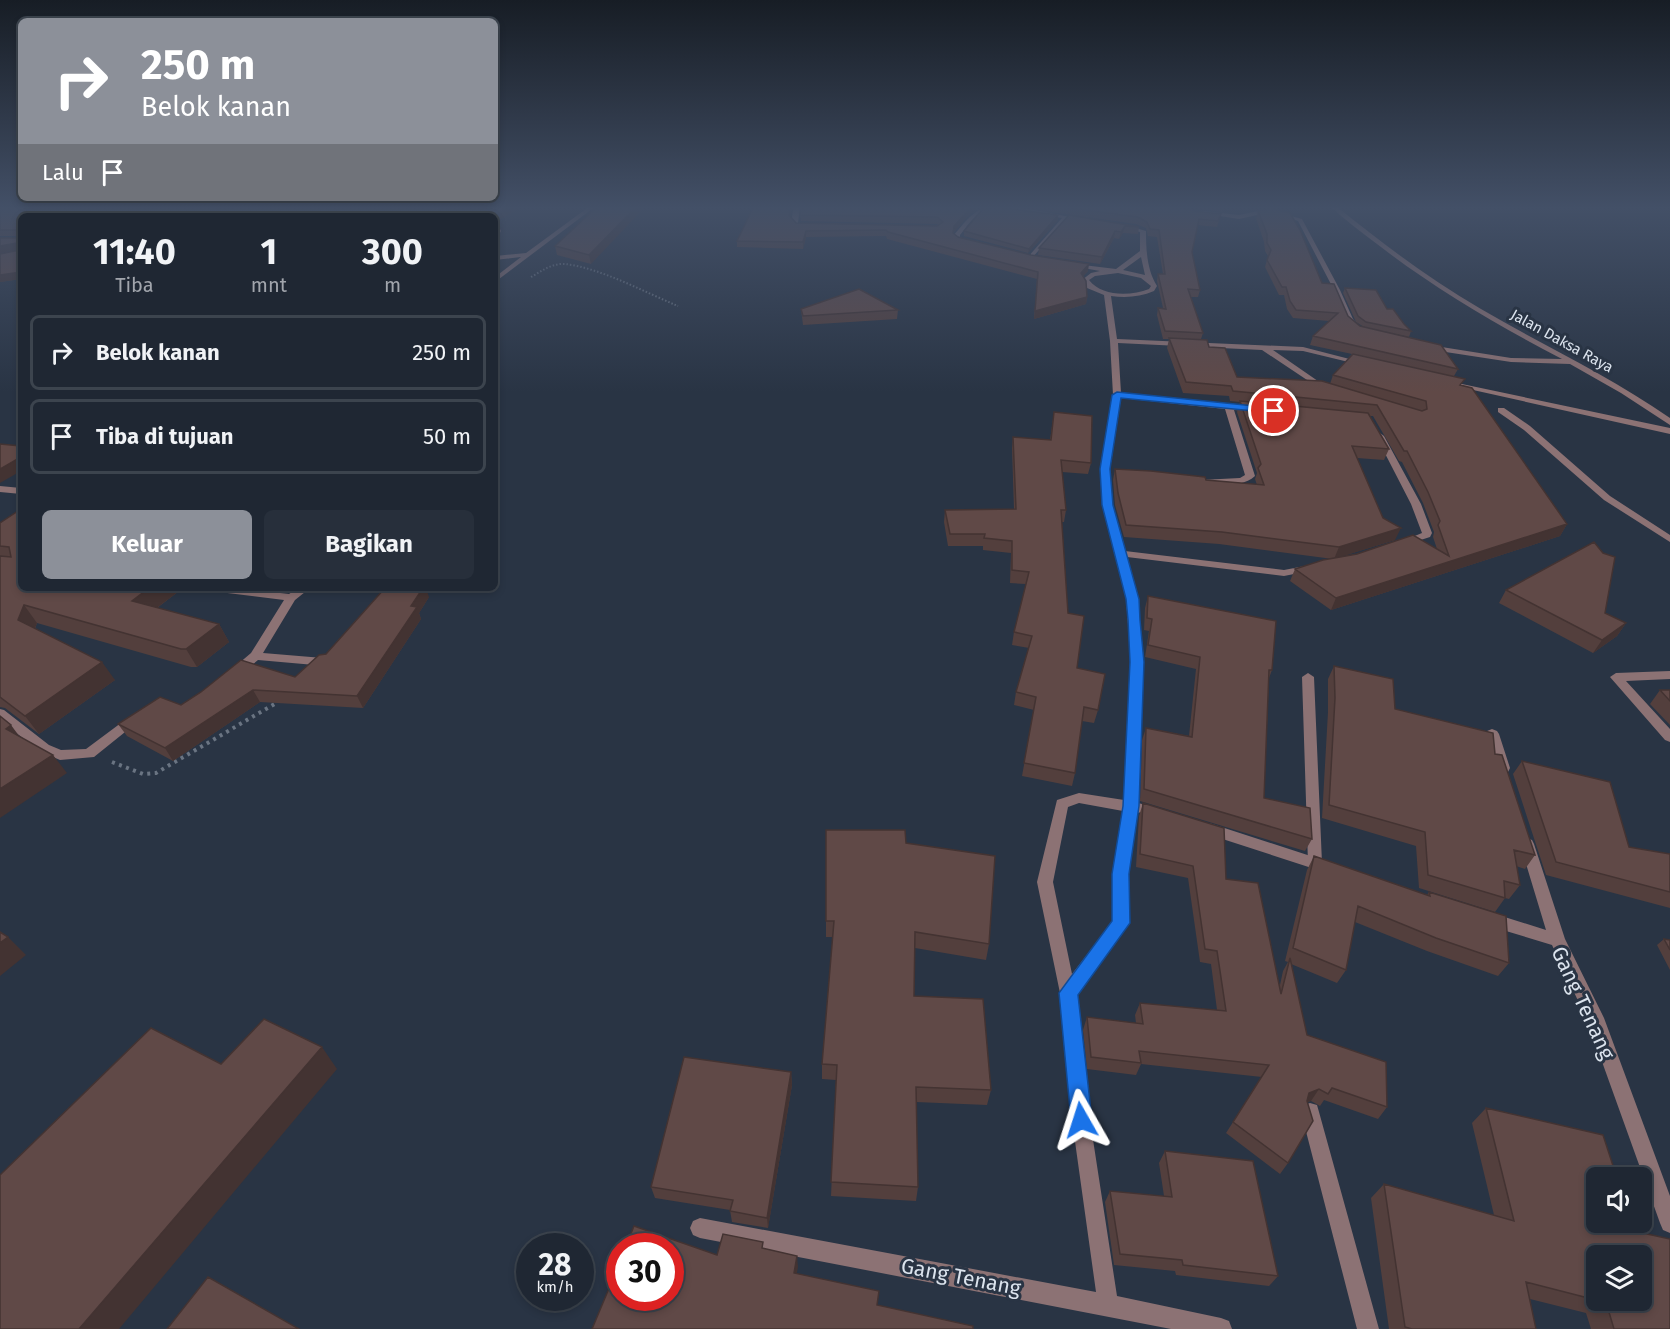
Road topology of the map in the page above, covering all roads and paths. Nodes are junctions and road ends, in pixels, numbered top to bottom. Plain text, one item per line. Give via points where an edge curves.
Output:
1 (546, 268) edge
2 (579, 268) edge
3 (1072, 268) edge
4 (1093, 268) edge
5 (1119, 268) edge
6 (1147, 268) edge
7 (1324, 268) edge
8 (1412, 268) edge
9 (1115, 271) junction
10 (1087, 276) junction
11 (1149, 279) junction
12 (525, 280) dead end
13 (1107, 293) junction
14 (678, 306) dead end
15 (1361, 331) edge
16 (1114, 341) junction
17 (1419, 345) edge
18 (1264, 348) junction
19 (1573, 362) junction
20 (1372, 365) edge
21 (1441, 381) edge
22 (1332, 393) edge
23 (1117, 395) junction
24 (1229, 407) junction
25 (1263, 410) edge
26 (1501, 410) dead end
27 (1661, 416) junction
28 (1670, 423) edge
29 (1377, 430) edge
30 (1665, 431) edge
31 (1670, 437) edge
32 (1105, 469) junction
33 (1115, 471) edge
34 (1190, 481) edge
35 (0, 489) edge
36 (18, 491) edge
37 (1670, 539) edge
38 (1391, 547) edge
39 (1119, 553) junction
40 (1316, 567) edge
41 (235, 591) edge
42 (300, 591) edge
43 (291, 598) junction
44 (340, 646) edge
45 (255, 656) junction
46 (1670, 675) edge
47 (1308, 677) dead end
48 (220, 685) edge
49 (279, 701) edge
50 (0, 712) edge
51 (141, 714) edge
52 (1492, 734) edge
53 (1670, 737) edge
54 (89, 754) junction
55 (1508, 784) edge
56 (1131, 806) junction
57 (1152, 812) edge
58 (1194, 825) edge
59 (1522, 827) edge
60 (1315, 863) junction
61 (1348, 873) edge
62 (1480, 916) edge
63 (1557, 940) junction
64 (1068, 993) junction
65 (1310, 1112) edge
66 (1670, 1223) edge
67 (700, 1228) dead end
68 (1108, 1305) junction
69 (1221, 1329) edge
70 (1368, 1329) edge

1 - 12 path
2 - 14 path
3 - 10 street
4 - 9 street
5 - 9 street
6 - 11 street
7 - 15 street via 1352,324
8 - 19 street, Jalan Daksa Raya via 1479,311
9 - 10 street
9 - 11 street
10 - 13 street via 1090,287
11 - 13 street via 1154,286 1147,292
13 - 16 street
16 - 18 street
16 - 23 street
17 - 19 street via 1485,357
18 - 20 street via 1303,349
18 - 22 street
19 - 27 street, Jalan Daksa Raya via 1640,399
21 - 30 street
23 - 24 street
23 - 32 street
24 - 25 street
24 - 34 street via 1250,476 1242,481
26 - 37 street via 1607,498
27 - 28 street, Jalan Daksa Raya
27 - 30 street via 1657,424
29 - 38 street via 1416,504 1426,533
30 - 31 street
32 - 33 street
32 - 39 street
35 - 36 street
39 - 40 street via 1284,573
39 - 56 street via 1132,599 1137,662
41 - 43 street
42 - 43 street
43 - 45 street
44 - 45 street via 326,662
45 - 48 street
46 - 53 street via 1616,677
47 - 60 street
49 - 54 path via 156,773 143,774
50 - 54 street via 44,748 60,755
51 - 54 street
52 - 55 street
56 - 57 street
56 - 64 street via 1121,874 1121,923
56 - 64 street via 1079,798 1062,804 1046,882
58 - 60 street
59 - 63 street
60 - 61 street
62 - 63 street, Gang Tenang
63 - 66 street, Gang Tenang via 1595,1018
64 - 68 street via 1081,1120
65 - 70 street
67 - 68 street, Gang Tenang
68 - 69 street, Gang Tenang

